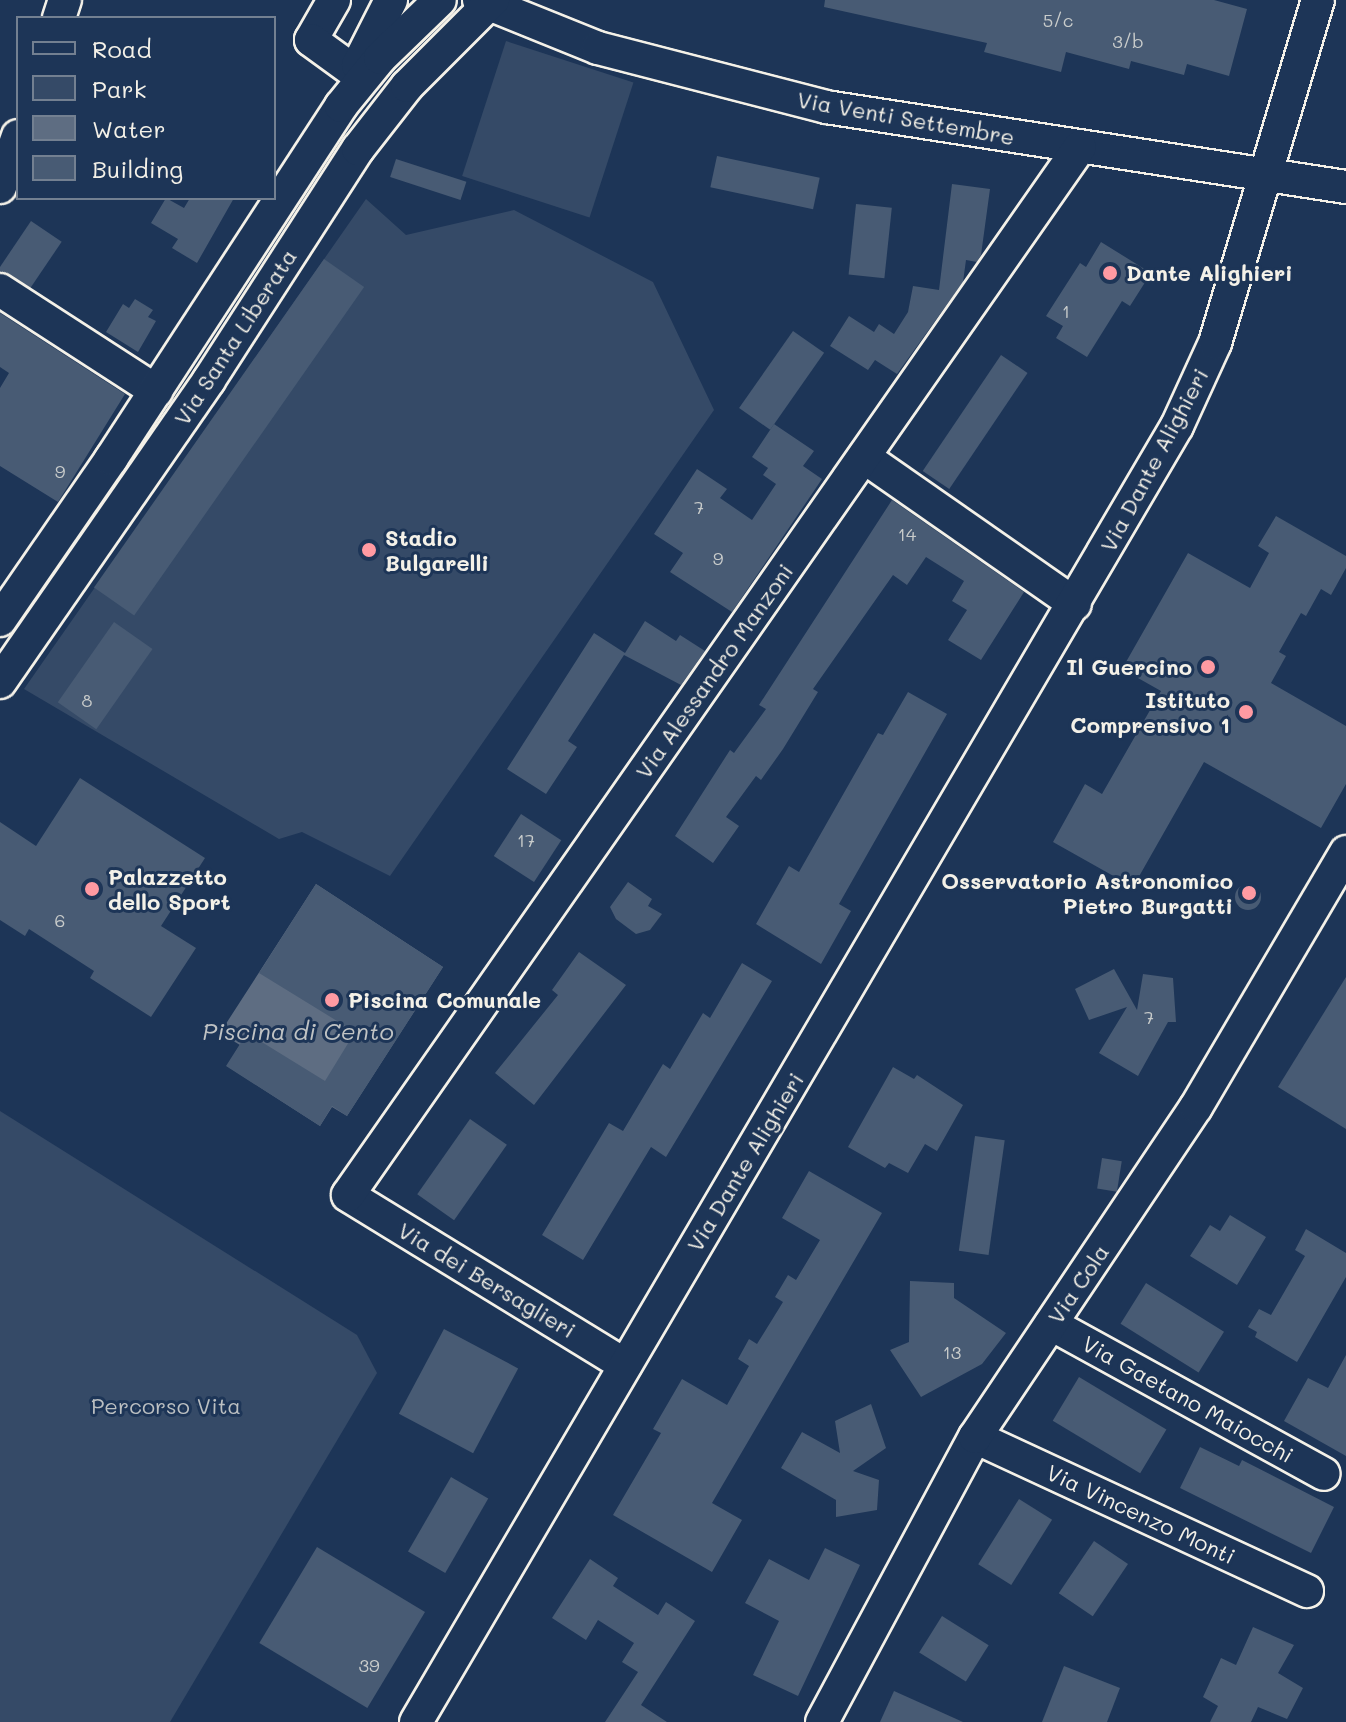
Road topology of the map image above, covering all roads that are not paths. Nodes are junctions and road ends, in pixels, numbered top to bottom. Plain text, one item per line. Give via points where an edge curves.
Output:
1 (334, 0) edge
2 (391, 0) edge
3 (440, 0) edge
4 (1318, 0) edge
5 (487, 2) edge
6 (355, 72) junction
7 (319, 140) junction
8 (16, 142) edge
9 (1080, 147) junction
10 (1264, 174) junction
11 (0, 187) edge
12 (1346, 187) edge
13 (0, 290) edge
14 (156, 391) junction
15 (864, 457) junction
16 (1075, 604) junction
17 (0, 620) edge
18 (0, 682) edge
19 (1346, 852) edge
20 (348, 1195) joint
21 (1051, 1324) junction
22 (625, 1365) junction
23 (975, 1437) junction
24 (1324, 1474) dead end
25 (1307, 1591) dead end
26 (416, 1722) edge
27 (822, 1722) edge

1 - 6 street via 311,40
2 - 6 street, Via Santa Liberata
3 - 7 street, Via Santa Liberata via 380,58
4 - 10 street, Via Dante Alighieri
5 - 9 street, Via Venti Settembre via 598,48 826,107
5 - 18 street, Via Santa Liberata via 407,86 358,149 209,380
6 - 7 street, Via Santa Liberata
7 - 14 street, Via Santa Liberata
8 - 11 street
9 - 10 street, Via Venti Settembre
9 - 15 street, Via Alessandro Manzoni
10 - 12 street, Via Venti Settembre
10 - 16 street, Via Dante Alighieri via 1203,372
13 - 14 street
14 - 17 street, Via Santa Liberata
15 - 16 street
15 - 20 street, Via Alessandro Manzoni
16 - 22 street, Via Dante Alighieri
19 - 21 street, Via Cola via 1196,1107
20 - 22 street, Via dei Bersaglieri
21 - 23 street, Via Cola
21 - 24 street, Via Gaetano Maiocchi
22 - 26 street, Via Dante Alighieri
23 - 25 street, Via Vincenzo Monti
23 - 27 street, Via Cola

